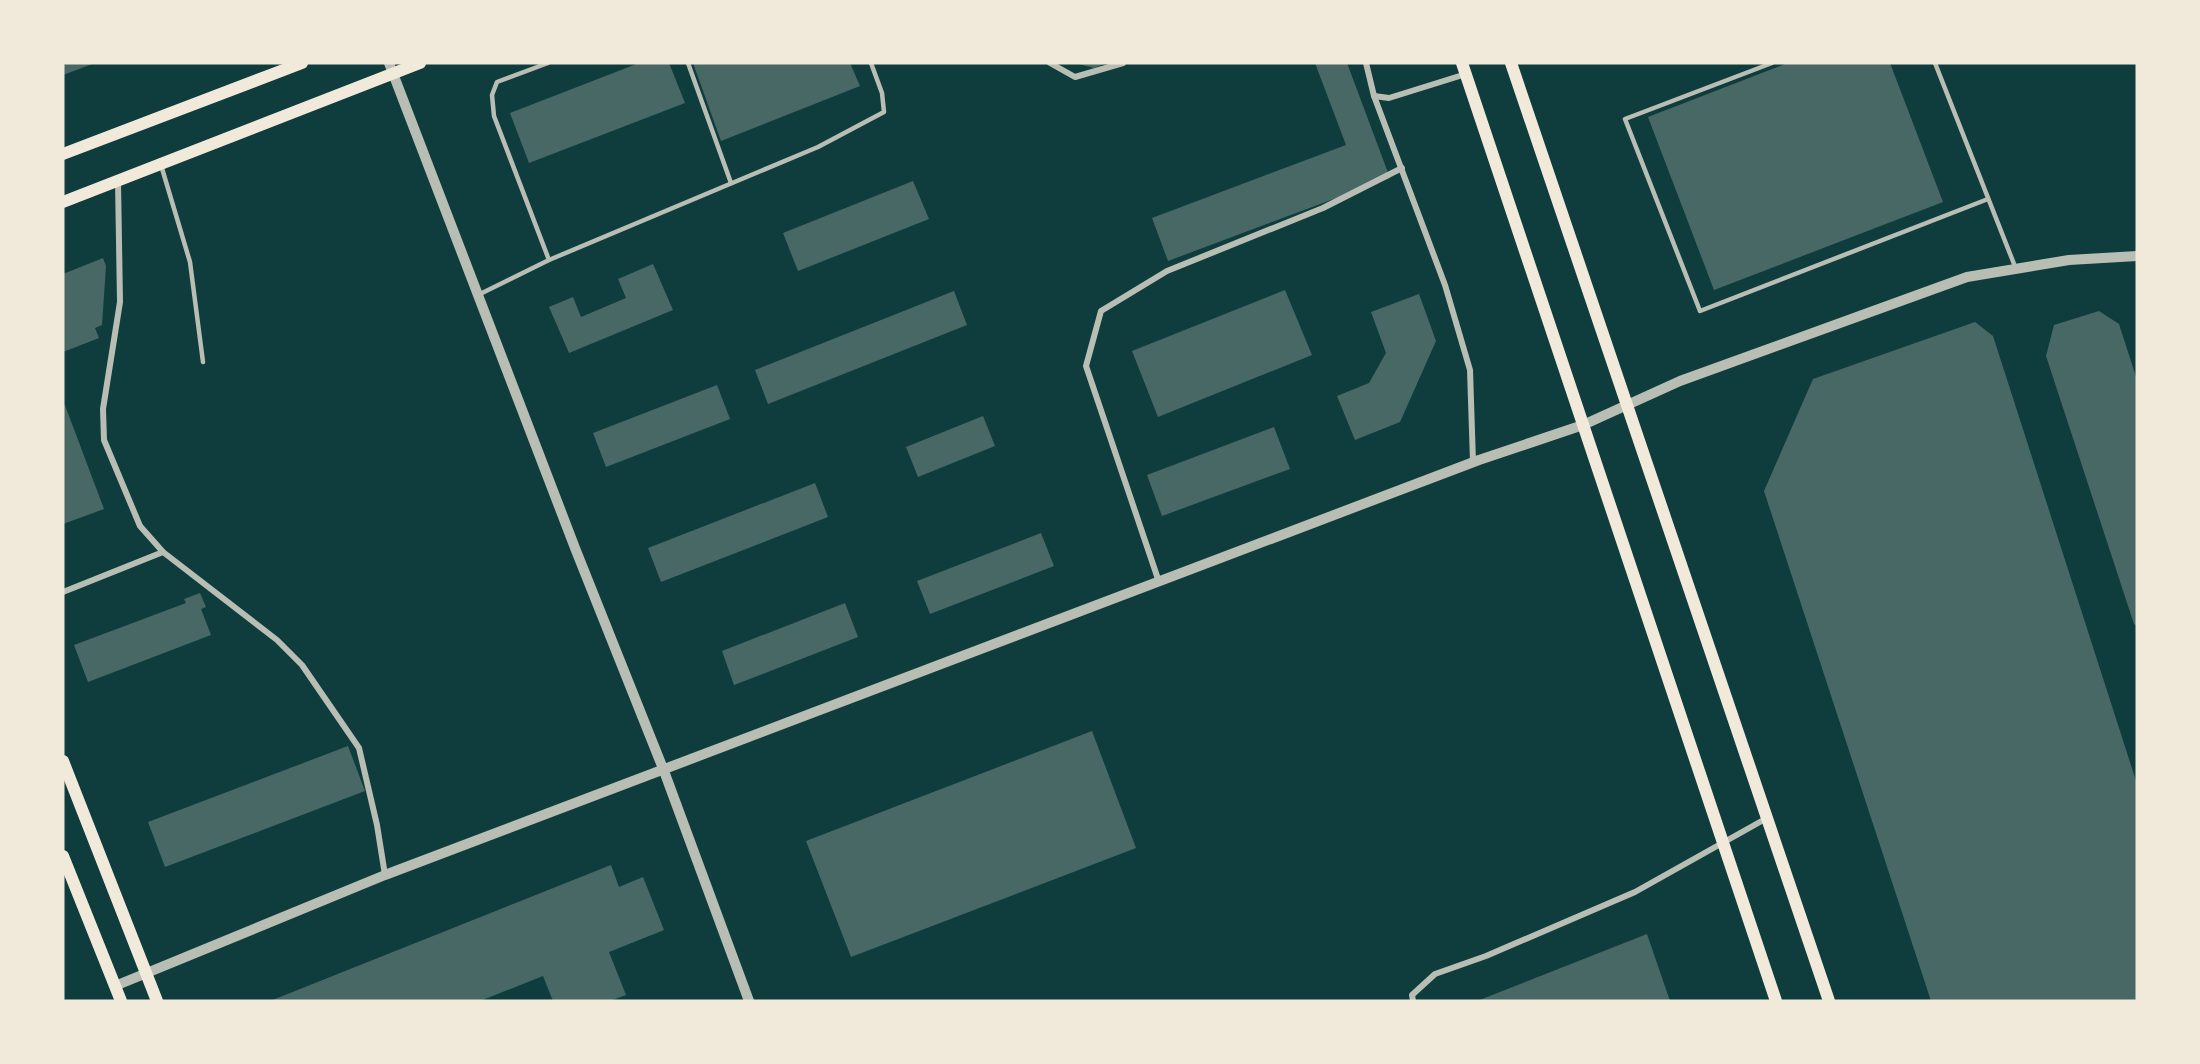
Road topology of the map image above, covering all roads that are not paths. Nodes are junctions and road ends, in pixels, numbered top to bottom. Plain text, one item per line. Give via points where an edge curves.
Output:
1 (302, 63) edge
2 (420, 63) edge
3 (548, 63) edge
4 (688, 63) edge
5 (871, 63) edge
6 (1050, 63) edge
7 (1124, 63) edge
8 (1366, 63) edge
9 (1511, 63) edge
10 (1772, 63) edge
11 (1935, 63) edge
12 (391, 68) edge
13 (1464, 69) edge
14 (1374, 96) junction
15 (63, 154) edge
16 (160, 163) junction
17 (1402, 168) junction
18 (118, 181) junction
19 (731, 183) junction
20 (1988, 199) junction
21 (63, 202) edge
22 (2137, 256) edge
23 (549, 260) junction
24 (2016, 269) junction
25 (480, 294) junction
26 (203, 362) dead end
27 (1628, 406) junction
28 (1583, 425) junction
29 (1473, 462) junction
30 (163, 552) junction
31 (1159, 582) junction
32 (63, 592) edge
33 (63, 760) edge
34 (664, 771) junction
35 (1767, 818) junction
36 (1723, 843) junction
37 (63, 856) edge
38 (385, 875) junction
39 (146, 974) junction
40 (115, 986) junction
41 (121, 1001) edge
42 (157, 1001) edge
43 (749, 1001) edge
44 (1413, 1001) edge
45 (1776, 1001) edge
46 (1828, 1001) edge

1 - 15 main road
2 - 12 main road
3 - 23 lane via 497,82 492,95 494,116
4 - 19 lane
5 - 19 lane via 884,112 818,147
6 - 7 street via 1075,77
8 - 14 street
9 - 27 main road
10 - 20 lane via 1625,119 1700,311
11 - 20 lane
12 - 16 main road
12 - 25 street
13 - 14 street via 1389,98
13 - 28 main road
14 - 17 street
16 - 18 main road
16 - 26 lane via 190,262
17 - 29 street via 1445,285 1470,370
17 - 31 street via 1323,207 1167,271 1101,311 1086,366
18 - 21 main road
18 - 30 street via 120,302 103,409 104,440 140,526
19 - 23 lane
20 - 24 lane
22 - 24 street via 2069,260
23 - 25 lane
24 - 27 street via 1967,277 1915,295 1680,381
25 - 34 street
27 - 28 street
27 - 35 main road
28 - 29 street
28 - 36 main road
29 - 31 street
30 - 32 street
30 - 38 street via 277,640 302,665 359,748
31 - 34 street
33 - 39 main road
34 - 38 street
34 - 43 street
35 - 36 street
35 - 46 main road
36 - 44 street via 1635,892 1435,974 1412,995
36 - 45 main road
37 - 40 main road
38 - 39 street
39 - 40 street
39 - 42 main road
40 - 41 main road

